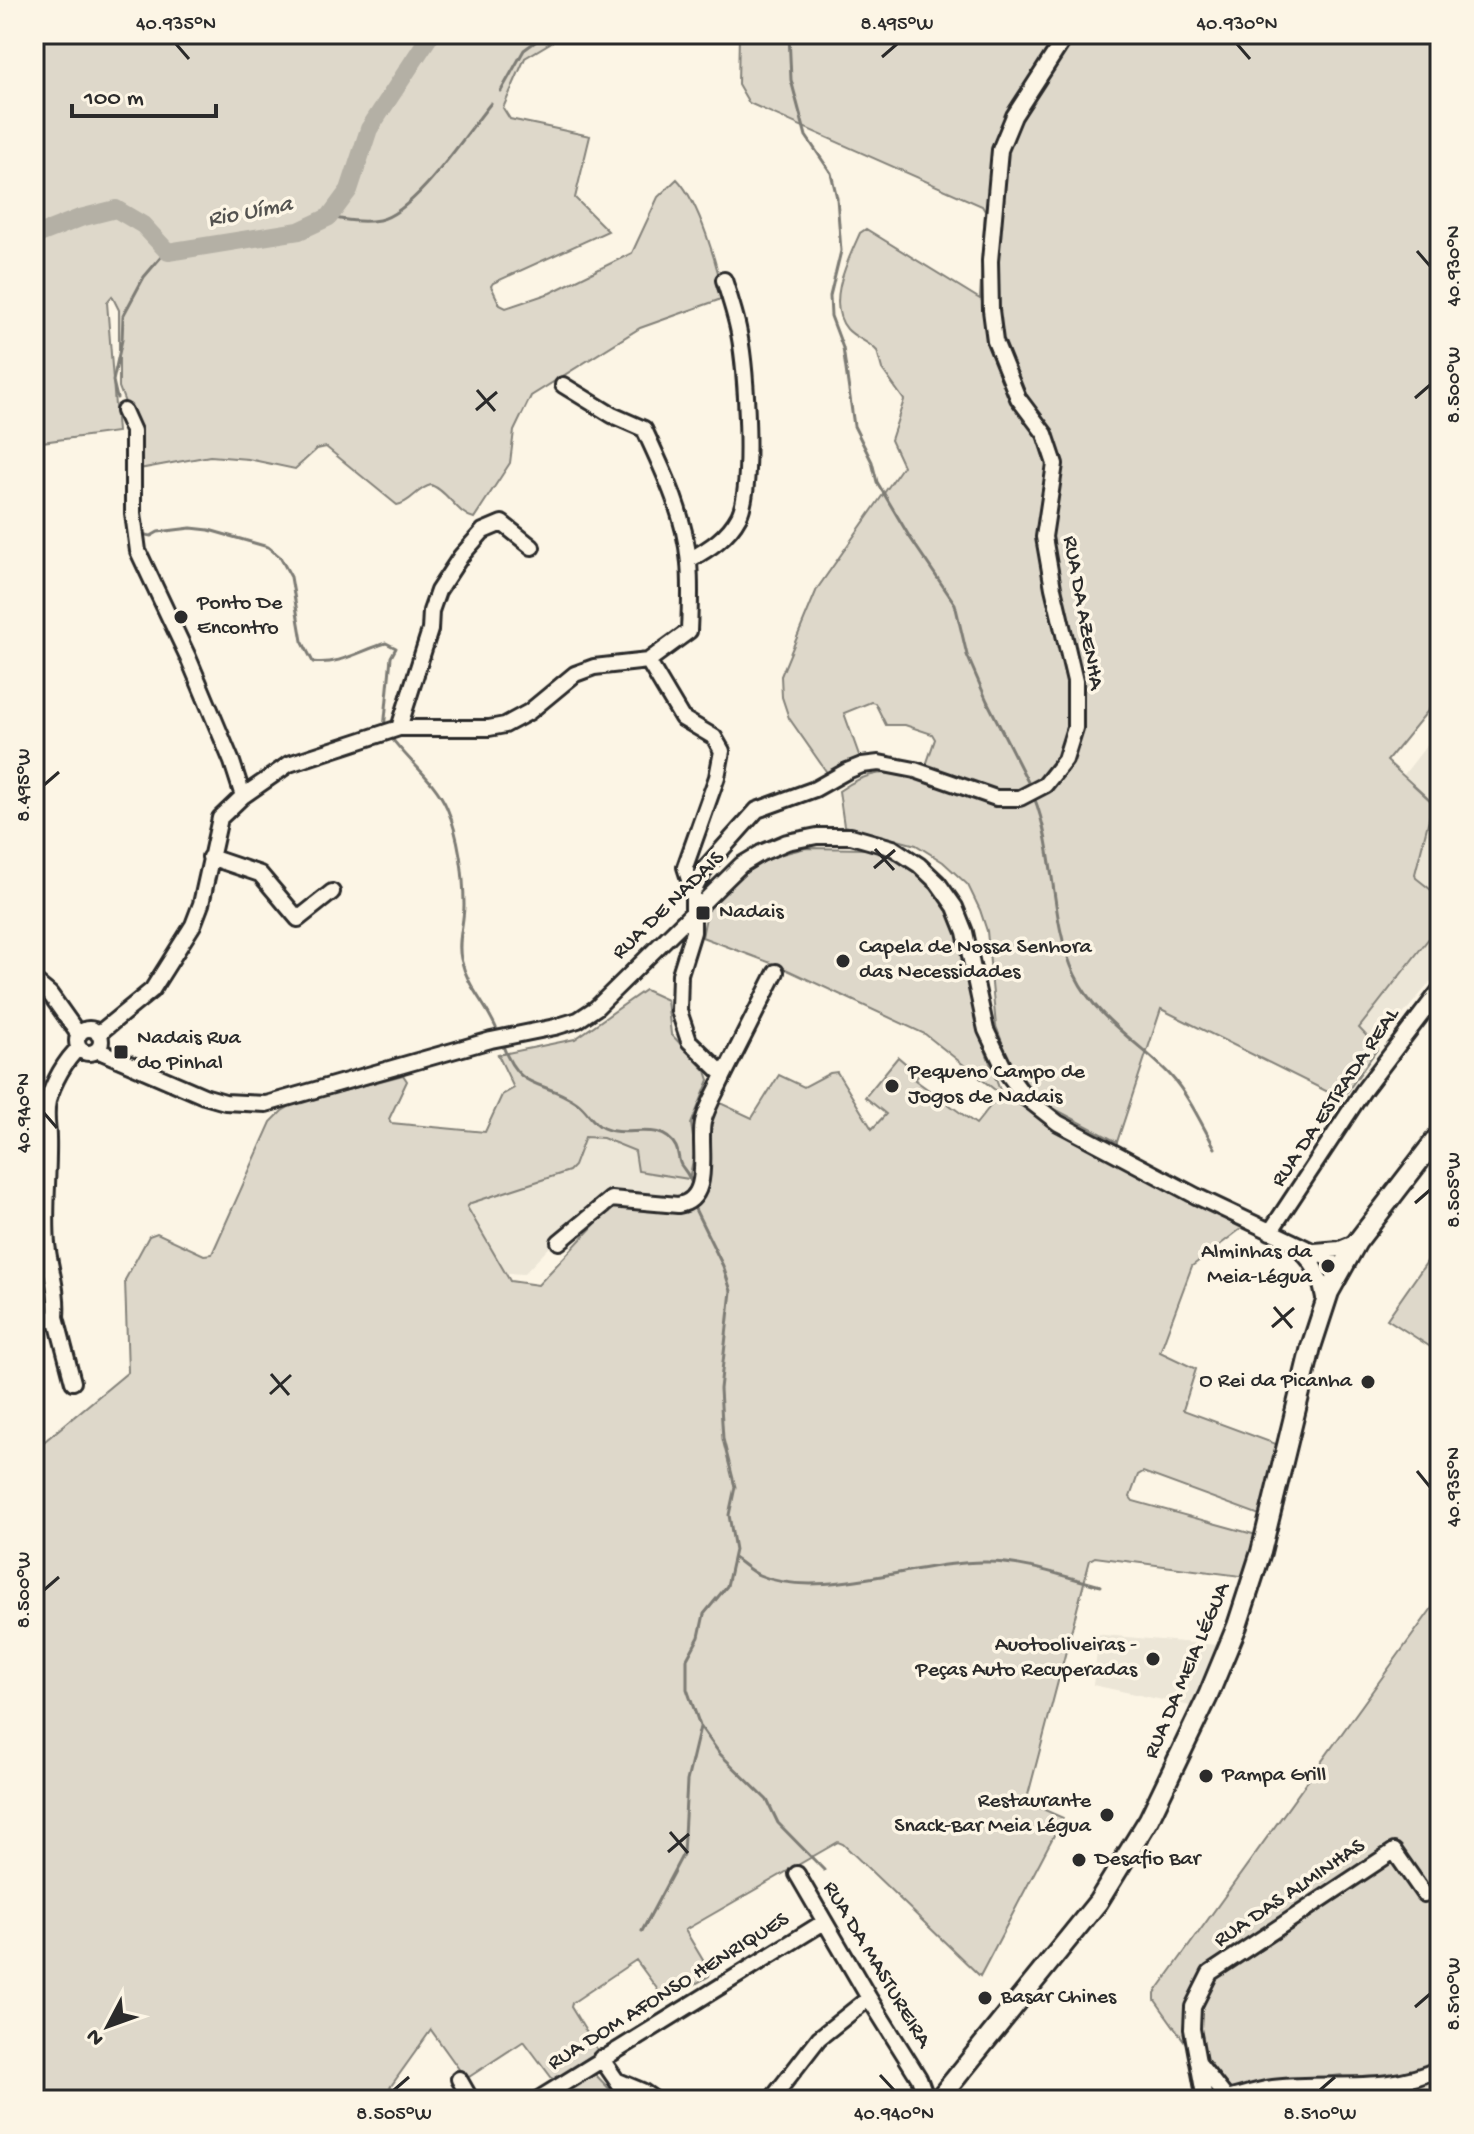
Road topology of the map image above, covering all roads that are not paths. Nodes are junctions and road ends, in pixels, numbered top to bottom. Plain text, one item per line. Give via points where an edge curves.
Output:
1 (1067, 34) edge
2 (724, 280) dead end
3 (563, 385) dead end
4 (124, 411) dead end
5 (532, 547) dead end
6 (689, 560) junction
7 (648, 661) junction
8 (399, 728) junction
9 (243, 796) junction
10 (731, 838) junction
11 (210, 857) junction
12 (741, 865) junction
13 (332, 892) dead end
14 (693, 892) junction
15 (695, 911) junction
16 (776, 972) dead end
17 (34, 981) edge
18 (1440, 990) edge
19 (98, 1034) junction
20 (79, 1041) junction
21 (97, 1050) junction
22 (724, 1075) junction
23 (1440, 1134) edge
24 (1270, 1232) junction
25 (559, 1242) dead end
26 (1357, 1242) junction
27 (1313, 1257) junction
28 (1337, 1277) junction
29 (1325, 1303) junction
30 (56, 1317) junction
31 (34, 1325) edge
32 (73, 1382) dead end
33 (797, 1874) dead end
34 (1424, 1894) dead end
35 (824, 1922) junction
36 (869, 1998) junction
37 (601, 2058) junction
38 (1199, 2065) junction
39 (1440, 2068) edge
40 (459, 2079) dead end
41 (617, 2080) junction
42 (1336, 2093) edge
43 (933, 2094) edge
44 (471, 2100) edge
45 (537, 2100) edge
46 (630, 2100) edge
47 (655, 2100) edge
48 (771, 2100) edge
49 (1205, 2100) edge
50 (1226, 2100) edge

1 - 10 street, RUA DA AZENHA via 1014,116 1000,150 990,261 995,341 1018,398 1045,434 1055,464 1044,537 1075,681 1075,728 1065,760 1045,785 1020,798 996,798 897,765 862,765 757,810
2 - 6 street via 744,368 745,488 740,514 724,537
3 - 6 street via 644,429 670,486
4 - 9 street via 133,431 138,551 188,657
5 - 8 street via 502,523 483,531 461,556 434,601
6 - 7 street via 689,631
7 - 8 street via 575,674 505,725
7 - 14 street via 682,718 714,737 722,751 685,867
8 - 9 street via 289,764
9 - 11 street via 220,818
10 - 12 street via 733,856
10 - 14 street, RUA DA AZENHA
11 - 13 street via 260,874 298,919
11 - 19 street via 193,925 152,990
12 - 15 street, RUA DE NADAIS
12 - 24 street, RUA DE NADAIS via 787,842 817,836 862,839 893,848 919,865 955,907 986,1030 1025,1097 1058,1123
14 - 15 street
15 - 21 street, RUA DE NADAIS via 578,1020 287,1100 225,1102
15 - 22 street via 680,974 679,1011 689,1041
16 - 22 street
17 - 20 street via 50,994
18 - 24 street, RUA DA ESTRADA REAL via 1363,1091
19 - 20 street via 87,1029
19 - 21 street
20 - 21 street via 86,1052
20 - 30 street via 46,1115 47,1245
22 - 25 street via 703,1122 703,1160 695,1197 678,1205 611,1199
23 - 26 main road, RUA DA MEIA LÉGUA
24 - 27 street, RUA DE NADAIS
26 - 27 street
26 - 28 main road, RUA DA MEIA LÉGUA
27 - 28 street, RUA DE NADAIS via 1331,1260
27 - 29 street, RUA DE NADAIS
28 - 29 main road, RUA DA MEIA LÉGUA
29 - 43 main road, RUA DA MEIA LÉGUA via 1237,1626 1149,1819 1098,1902 954,2080
30 - 31 street
30 - 32 street
33 - 35 street, RUA DA MASTUREIRA
34 - 38 street, RUA DAS ALMINHAS via 1394,1851 1210,1973 1193,2007
35 - 36 street, RUA DA MASTUREIRA
35 - 37 street, RUA DOM AFONSO HENRIQUES
36 - 43 street, RUA DA MASTUREIRA
36 - 48 street via 819,2038
37 - 41 street
37 - 45 street, RUA DOM AFONSO HENRIQUES
38 - 49 street, RUA DAS ALMINHAS
38 - 50 street
39 - 42 street via 1423,2077
40 - 44 street
41 - 46 street
41 - 47 street
42 - 50 street via 1272,2088

